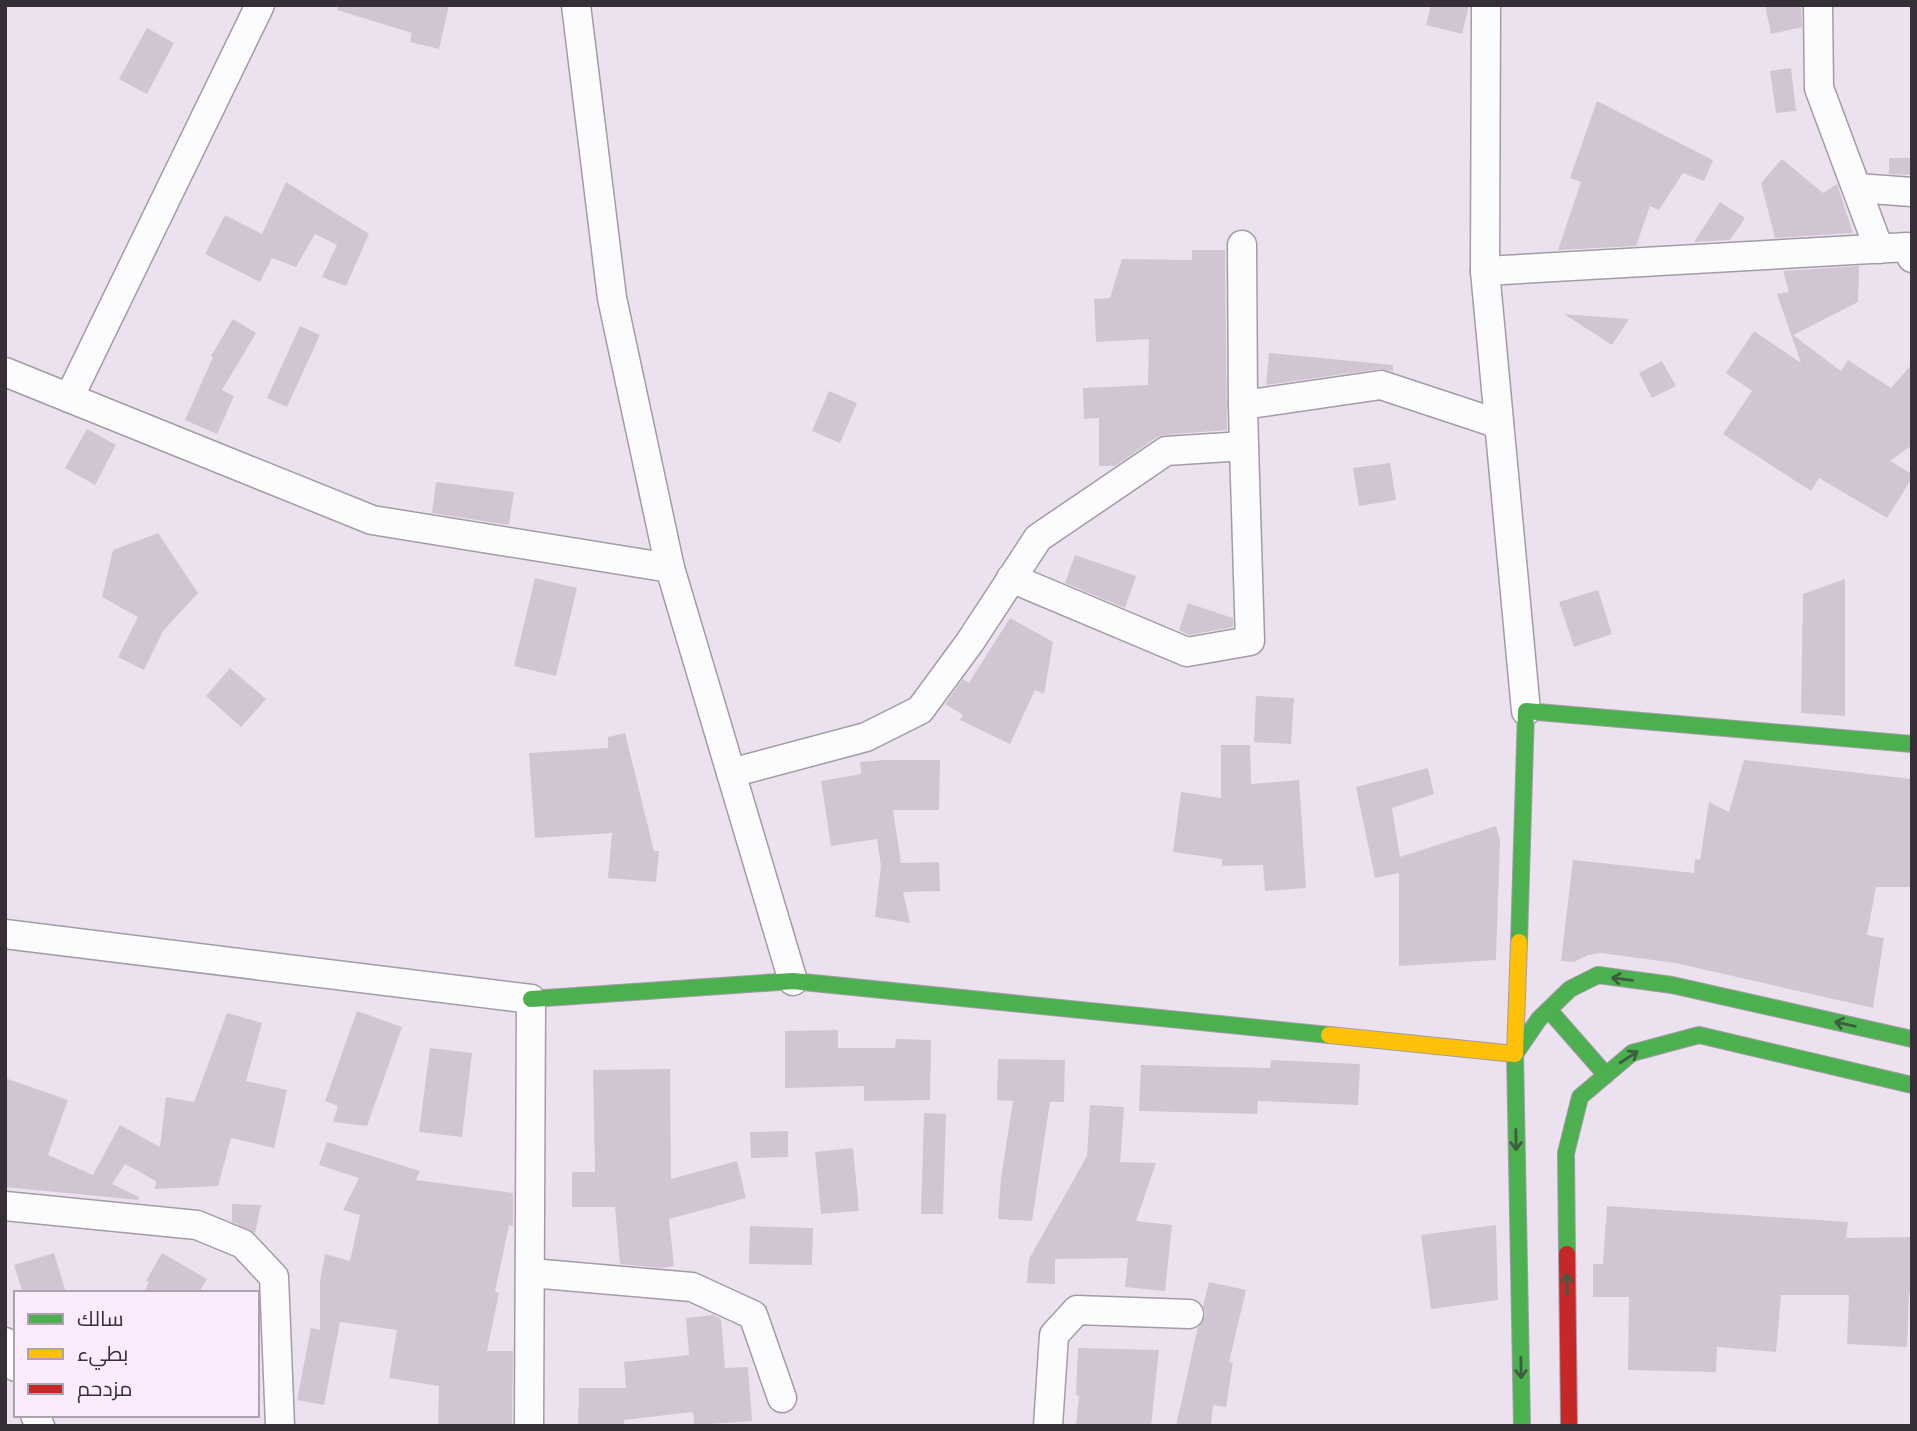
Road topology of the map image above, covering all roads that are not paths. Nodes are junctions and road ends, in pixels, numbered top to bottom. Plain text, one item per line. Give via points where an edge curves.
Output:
1 (260, 5) edge
2 (576, 5) edge
3 (1486, 5) edge
4 (1818, 5) edge
5 (1857, 188) junction
6 (1912, 192) edge
7 (1242, 245) dead end
8 (1879, 249) junction
9 (1912, 258) edge
10 (1485, 271) junction
11 (5, 372) edge
12 (69, 397) junction
13 (1243, 405) junction
14 (1499, 424) junction
15 (1244, 446) junction
16 (670, 568) junction
17 (1012, 578) junction
18 (1526, 711) junction
19 (1912, 744) edge
20 (731, 773) junction
21 (5, 934) edge
22 (793, 981) junction
23 (531, 999) junction
24 (1549, 1010) junction
25 (1912, 1039) edge
26 (1515, 1054) junction
27 (1606, 1075) junction
28 (1912, 1085) edge
29 (5, 1206) edge
30 (531, 1273) junction
31 (1189, 1314) dead end
32 (5, 1342) edge
33 (14, 1362) edge
34 (782, 1398) dead end
35 (280, 1426) edge
36 (529, 1426) edge
37 (1048, 1426) edge
38 (1522, 1426) edge
39 (1569, 1426) edge

1 - 12 street
2 - 16 street via 612,298
3 - 10 street
4 - 5 street via 1819,88
5 - 6 street
5 - 8 street
7 - 13 street
8 - 9 street via 1907,247
8 - 10 street
10 - 14 street
11 - 12 street
12 - 16 street via 372,520
13 - 14 street via 1381,385
13 - 15 street
14 - 18 street
15 - 17 street via 1166,451 1038,538
15 - 17 street via 1251,641 1186,652
16 - 20 street
17 - 20 street via 919,709 866,737
18 - 19 street
18 - 26 street
20 - 22 street
21 - 23 street
22 - 23 street
22 - 26 street
23 - 30 street
25 -> 24 street via 1672,985 1598,975 1570,989
24 - 26 street
24 - 27 street
26 -> 38 street
27 -> 28 street via 1632,1053 1699,1035
39 -> 27 street via 1566,1153 1580,1097
29 - 35 street via 197,1225 243,1244 274,1277
30 - 34 street via 692,1287 753,1315
30 - 36 street
31 - 37 street via 1077,1310 1054,1335
32 - 33 street

